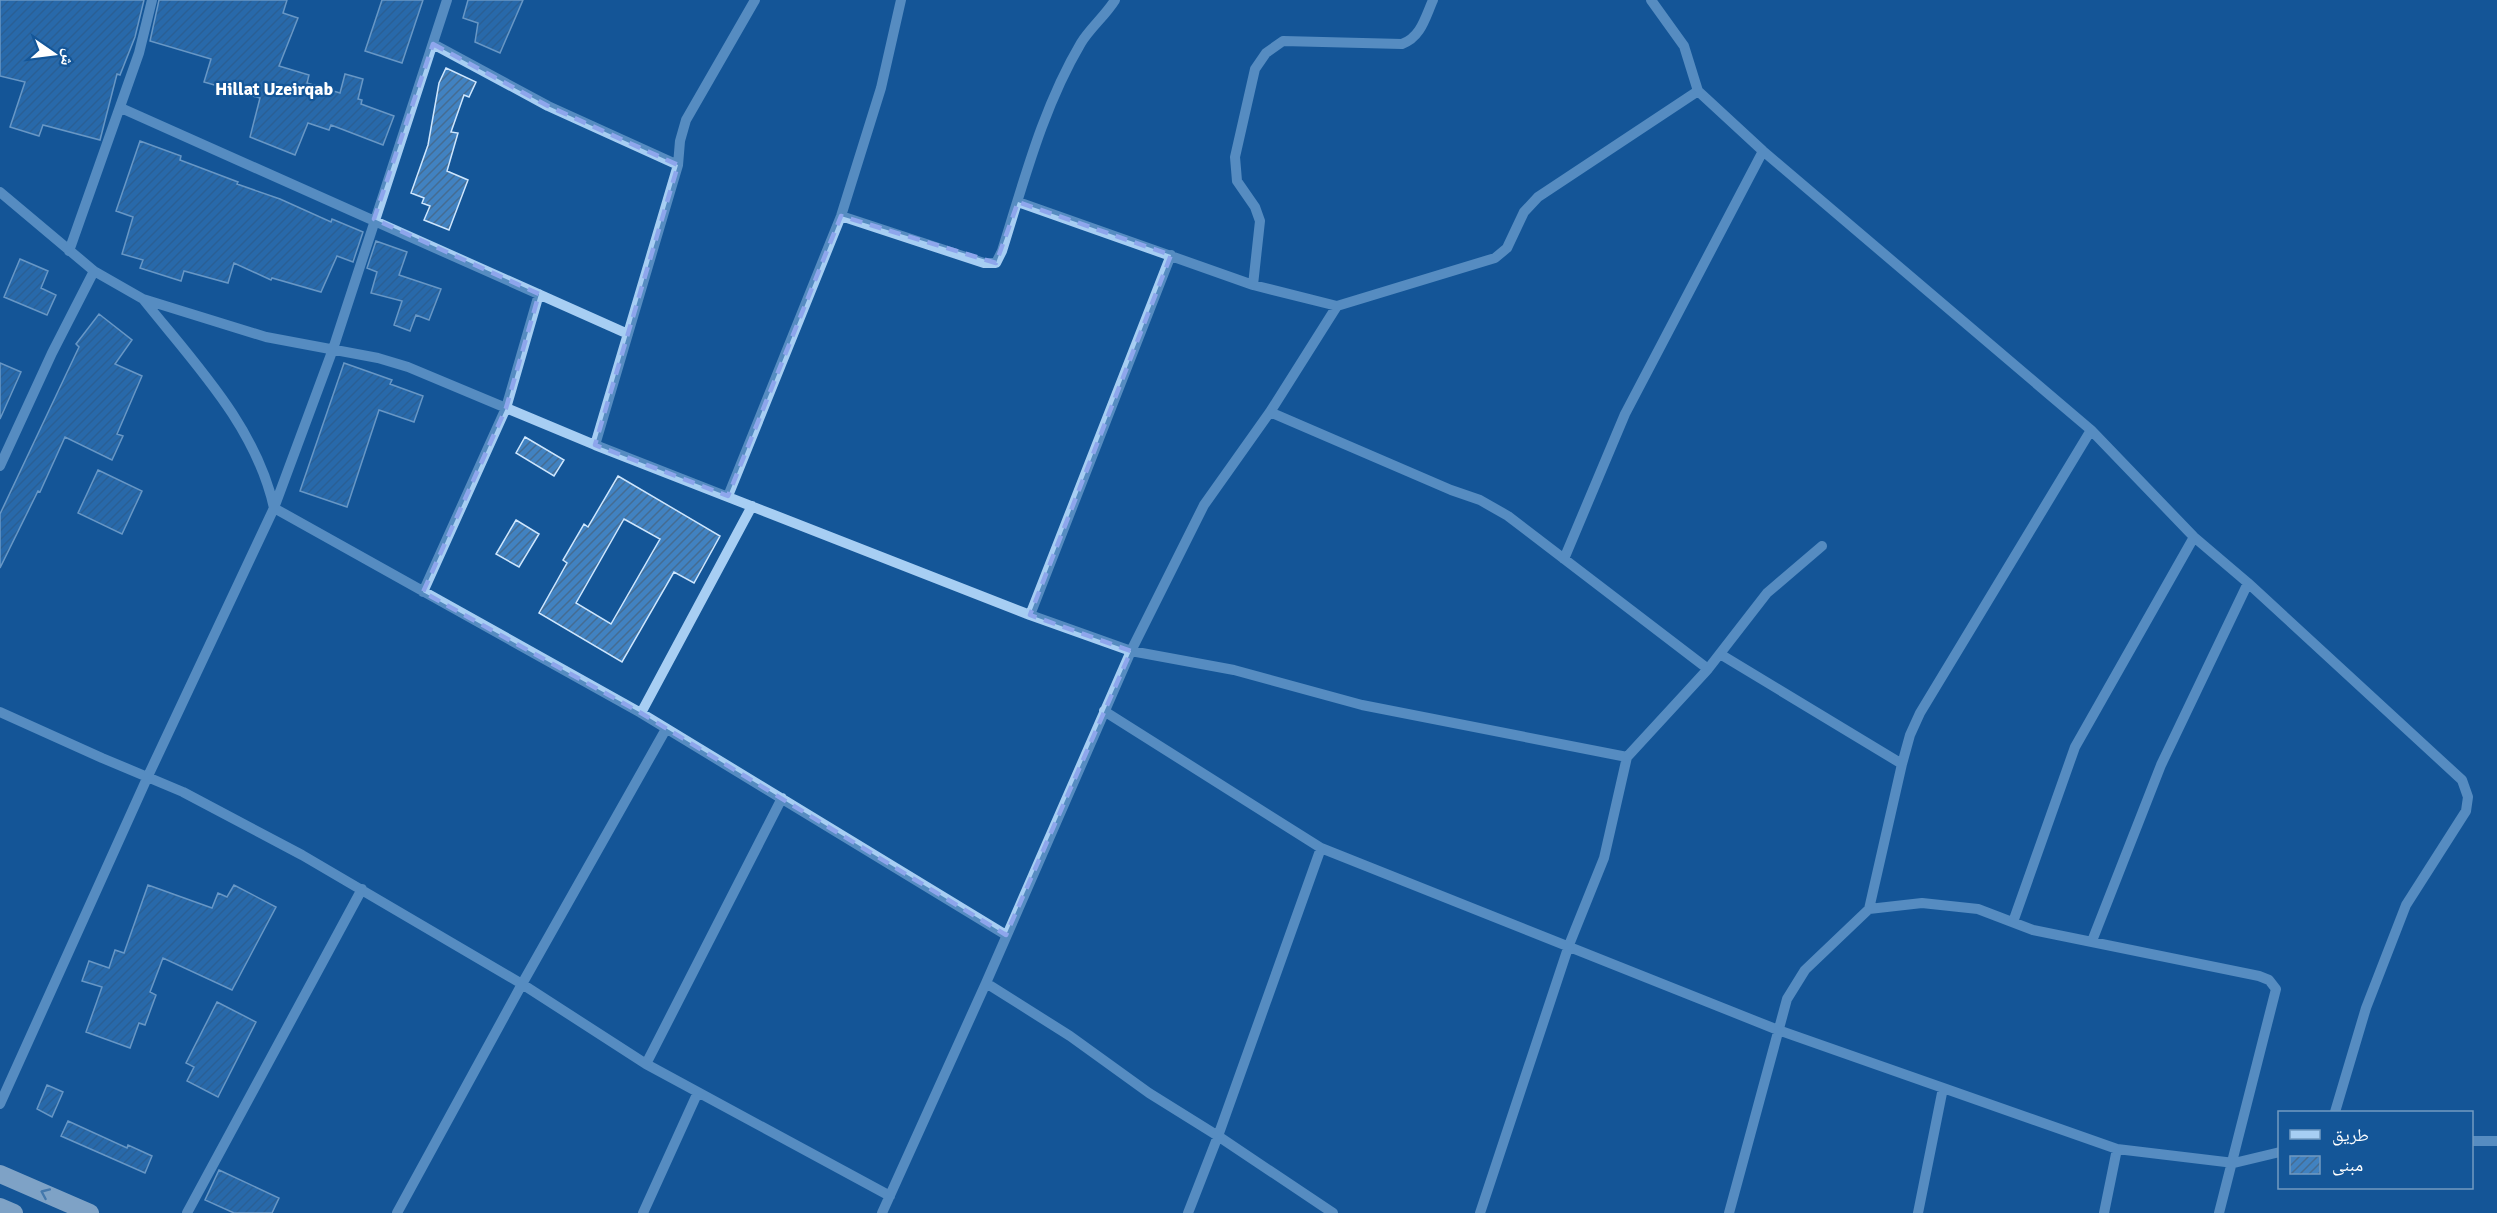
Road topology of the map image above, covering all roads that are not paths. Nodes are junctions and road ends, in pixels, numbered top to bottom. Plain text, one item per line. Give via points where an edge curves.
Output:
1 (152, 0) edge
2 (447, 0) edge
3 (755, 0) edge
4 (901, 0) edge
5 (1115, 0) edge
6 (1433, 0) edge
7 (1651, 0) edge
8 (433, 44) junction
9 (1698, 91) junction
10 (121, 108) junction
11 (1763, 151) junction
12 (678, 165) junction
13 (0, 192) edge
14 (1018, 202) junction
15 (841, 216) junction
16 (374, 219) junction
17 (69, 251) junction
18 (1172, 255) junction
19 (94, 272) junction
20 (1253, 285) junction
21 (539, 294) junction
22 (143, 298) junction
23 (1337, 306) junction
24 (628, 334) junction
25 (333, 349) junction
26 (506, 408) junction
27 (1270, 412) junction
28 (2091, 430) junction
29 (595, 445) junction
30 (0, 466) edge
31 (728, 496) junction
32 (752, 506) junction
33 (274, 508) junction
34 (2194, 537) junction
35 (1822, 546) dead end
36 (1564, 559) junction
37 (2248, 583) junction
38 (423, 592) junction
39 (1030, 615) junction
40 (1131, 651) junction
41 (1720, 654) junction
42 (1708, 669) junction
43 (1104, 711) junction
44 (0, 712) edge
45 (641, 713) junction
46 (666, 729) junction
47 (1627, 757) junction
48 (1902, 764) junction
49 (148, 776) junction
50 (782, 798) junction
51 (1321, 848) junction
52 (362, 889) junction
53 (1869, 909) junction
54 (2013, 922) junction
55 (1006, 934) junction
56 (2092, 941) junction
57 (1569, 945) junction
58 (986, 983) junction
59 (522, 984) junction
60 (1778, 1030) junction
61 (646, 1064) junction
62 (1943, 1088) junction
63 (698, 1092) junction
64 (0, 1104) edge
65 (2336, 1111) edge
66 (1218, 1136) junction
67 (2473, 1141) edge
68 (2497, 1141) edge
69 (2117, 1149) junction
70 (2278, 1152) edge
71 (2234, 1163) junction
72 (0, 1174) edge
73 (890, 1197) junction
74 (0, 1207) edge
75 (14, 1213) edge
76 (90, 1213) edge
77 (187, 1213) edge
78 (397, 1213) edge
79 (644, 1213) edge
80 (882, 1213) edge
81 (1188, 1213) edge
82 (1333, 1213) edge
83 (1480, 1213) edge
84 (1729, 1213) edge
85 (1918, 1213) edge
86 (2104, 1213) edge
87 (2219, 1213) edge

1 - 10 street
2 - 8 street
3 - 12 street via 686,120
4 - 15 street via 881,88
5 - 14 street via 1082,40 1062,78 1039,133
6 - 20 street via 1420,31 1411,41 1282,41 1266,53 1255,69 1235,156 1238,181 1260,221
7 - 9 street via 1684,46
8 - 12 street via 548,106
8 - 16 street
9 - 11 street
9 - 23 street via 1538,197 1524,212 1507,248 1495,258
10 - 16 street
10 - 17 street
11 - 28 street
11 - 36 street via 1626,414
12 - 24 street
13 - 17 street
14 - 15 street via 996,263 984,263
14 - 18 street
15 - 31 street
16 - 21 street
16 - 25 street
17 - 19 street
18 - 20 street
18 - 39 street
19 - 22 street
19 - 30 street
20 - 23 street
21 - 24 street
21 - 26 street
22 - 25 street via 243,331
22 - 33 street via 245,432 268,482
23 - 27 street
24 - 29 street
25 - 26 street via 408,367
25 - 33 street
26 - 29 street
26 - 38 street
27 - 36 street via 1480,500 1508,516
27 - 40 street via 1204,505
28 - 34 street
28 - 48 street via 1920,713
29 - 31 street
31 - 32 street
32 - 39 street
32 - 45 street
33 - 38 street
33 - 49 street
34 - 37 street
34 - 54 street via 2074,747
35 - 41 street via 1767,593
36 - 42 street
37 - 56 street via 2161,765
37 - 65 street via 2462,780 2468,797 2466,811 2406,905 2366,1008
38 - 45 street
39 - 40 street
40 - 43 street
40 - 47 street via 1234,670 1362,705
41 - 42 street
41 - 48 street
42 - 47 street
43 - 51 street
43 - 55 street
44 - 49 street
45 - 46 street
46 - 50 street
46 - 59 street
47 - 57 street via 1604,858
48 - 53 street
49 - 52 street
49 - 64 street
50 - 55 street
50 - 61 street
51 - 57 street
51 - 66 street
52 - 59 street
52 - 77 street
53 - 54 street via 1922,903 1978,909
53 - 60 street via 1805,970 1787,999
54 - 56 street via 2033,930
55 - 58 street
56 - 71 street via 2259,976 2276,989
57 - 60 street
57 - 83 street
58 - 66 street
58 - 73 street
59 - 61 street
59 - 78 street
60 - 62 street
60 - 84 street
61 - 63 street
62 - 69 street
62 - 85 street
63 - 73 street
63 - 79 street
66 - 81 street
66 - 82 street
67 - 68 street
69 - 71 street
69 - 86 street
70 - 71 street
71 - 87 street
76 -> 72 highway
73 - 80 street
74 - 75 highway

